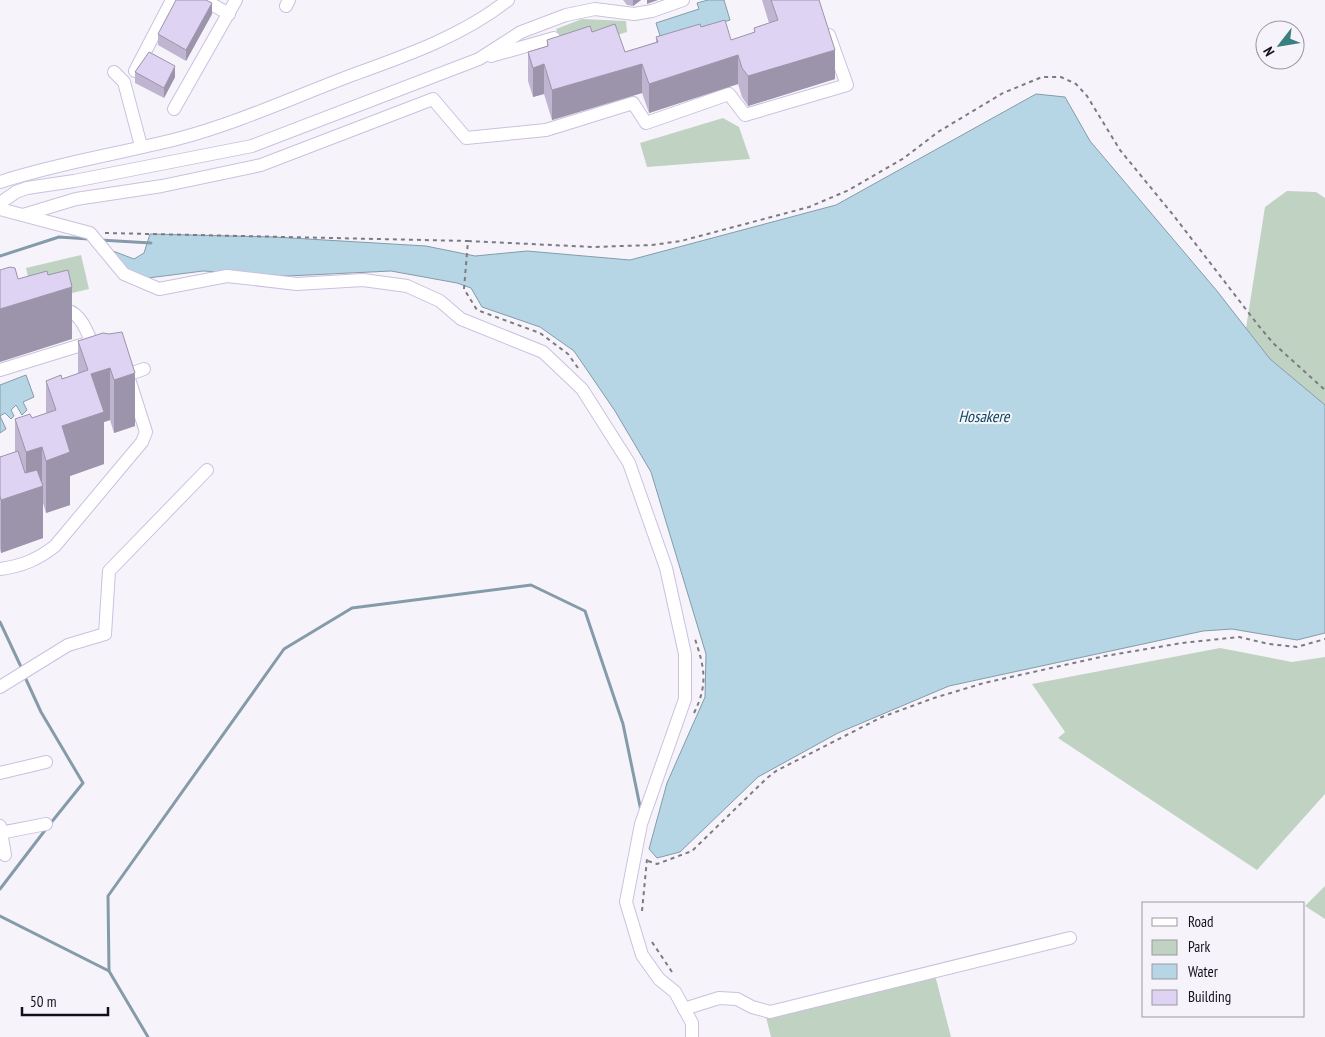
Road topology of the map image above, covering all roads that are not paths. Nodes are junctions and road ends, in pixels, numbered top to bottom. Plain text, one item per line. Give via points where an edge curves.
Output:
1 (172, 0) edge
2 (204, 0) edge
3 (236, 0) edge
4 (508, 0) edge
5 (683, 0) edge
6 (584, 6) edge
7 (229, 14) junction
8 (826, 26) edge
9 (554, 38) edge
10 (479, 59) junction
11 (135, 71) edge
12 (114, 72) dead end
13 (174, 109) dead end
14 (141, 146) junction
15 (252, 146) junction
16 (160, 165) junction
17 (261, 165) junction
18 (74, 181) junction
19 (0, 182) edge
20 (162, 186) junction
21 (16, 192) junction
22 (76, 199) junction
23 (0, 203) edge
24 (0, 209) edge
25 (23, 215) junction
26 (44, 312) edge
27 (91, 342) junction
28 (101, 364) edge
29 (144, 369) dead end
30 (0, 370) edge
31 (207, 470) dead end
32 (0, 569) edge
33 (0, 687) edge
34 (46, 762) dead end
35 (0, 773) edge
36 (46, 824) dead end
37 (0, 830) edge
38 (5, 855) dead end
39 (1070, 938) dead end
40 (684, 1010) junction
41 (692, 1037) edge

1 - 11 street
2 - 7 street
3 - 7 street
4 - 14 street via 491,14 405,56 223,125
5 - 6 street via 634,14
6 - 10 street via 521,32
7 - 13 street
8 - 17 street via 847,85 745,115 729,94 646,123 633,103 546,130 466,138 433,98
9 - 10 street
10 - 15 street
12 - 14 street via 124,82
14 - 19 street
15 - 16 street
15 - 17 street
16 - 18 street
16 - 20 street
17 - 20 street
18 - 21 street
18 - 22 street
20 - 22 street
21 - 23 street
21 - 25 street
22 - 25 street
24 - 25 street
25 - 40 street via 90,233 124,274 159,289 227,276 296,284 363,280 407,286 440,301 461,319 543,352 582,389 629,463 666,568 685,654 686,699 642,824 626,902 642,955 659,979 675,992
26 - 27 street via 63,308 75,313
27 - 28 street
27 - 30 street
29 - 32 street via 122,376 146,432 142,442 55,546 39,559 19,567
31 - 33 street via 110,571 106,634 68,645
34 - 35 street
36 - 37 street
37 - 38 street
39 - 40 street via 770,1012 737,999 719,998
40 - 41 street via 692,1023

